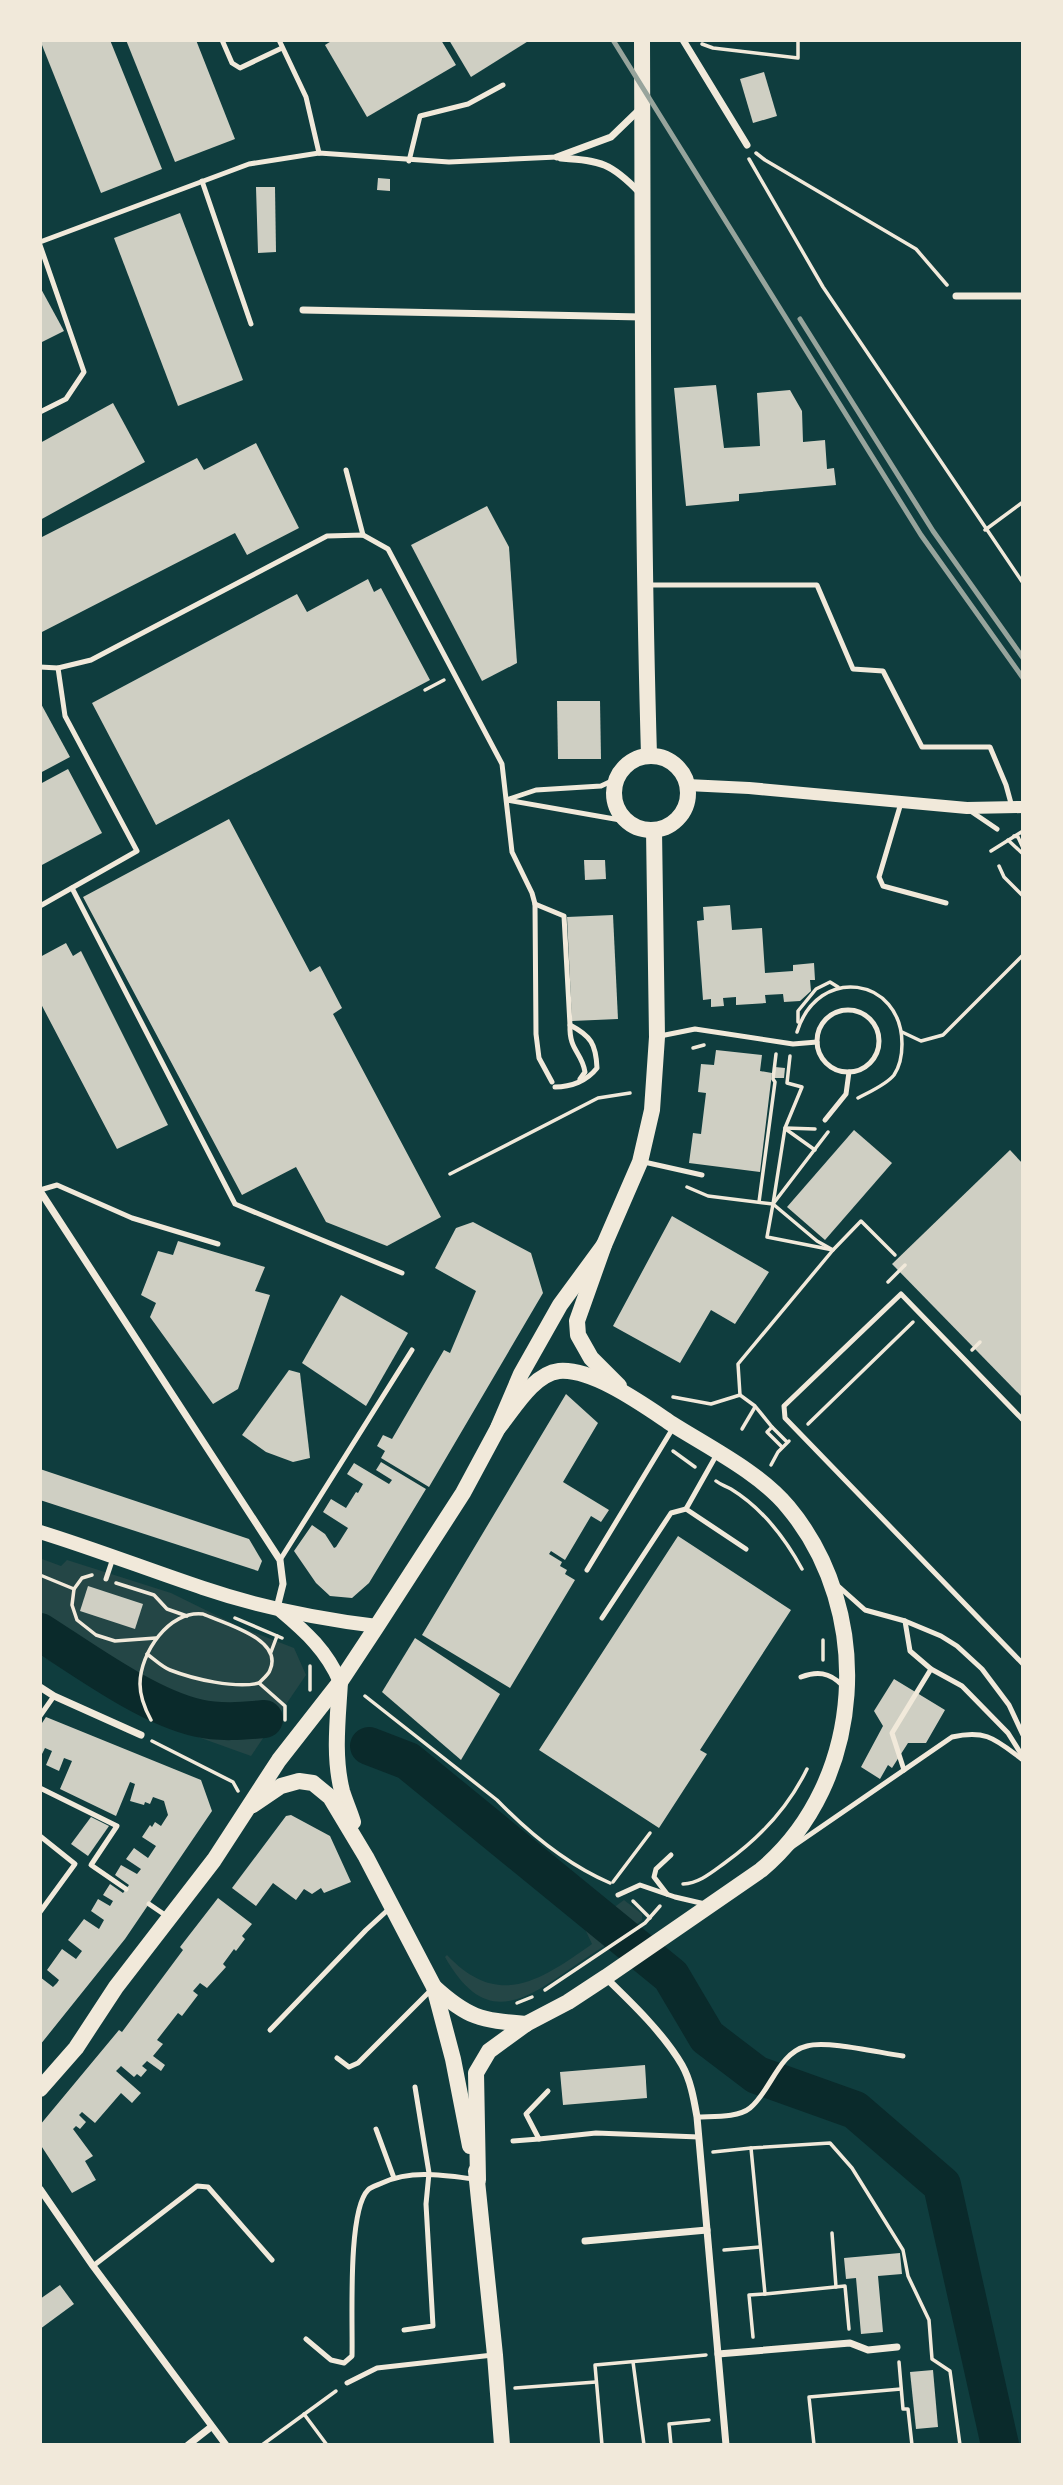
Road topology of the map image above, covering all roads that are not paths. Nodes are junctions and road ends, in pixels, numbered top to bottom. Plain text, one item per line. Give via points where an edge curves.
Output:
1 (222, 40) edge
2 (279, 40) edge
3 (642, 40) edge
4 (683, 40) edge
5 (282, 48) junction
6 (503, 85) dead end
7 (642, 107) junction
8 (747, 145) road end
9 (319, 153) junction
10 (557, 157) junction
11 (409, 161) junction
12 (202, 181) junction
13 (643, 196) junction
14 (40, 244) edge
15 (956, 296) road end
16 (1023, 296) edge
17 (303, 310) dead end
18 (642, 317) junction
19 (251, 324) dead end
20 (40, 412) edge
21 (346, 470) dead end
22 (363, 535) junction
23 (644, 585) junction
24 (40, 667) edge
25 (58, 668) junction
26 (649, 755) junction
27 (616, 779) junction
28 (687, 785) junction
29 (506, 800) junction
30 (901, 803) junction
31 (1017, 807) edge
32 (967, 808) junction
33 (626, 821) junction
34 (997, 829) road end
35 (654, 830) junction
36 (72, 888) junction
37 (946, 903) dead end
38 (535, 904) junction
39 (40, 906) edge
40 (570, 1025) junction
41 (657, 1037) junction
42 (817, 1042) junction
43 (849, 1072) junction
44 (578, 1082) junction
45 (825, 1120) dead end
46 (640, 1162) junction
47 (702, 1175) dead end
48 (40, 1190) edge
49 (218, 1244) dead end
50 (604, 1245) junction
51 (402, 1273) dead end
52 (412, 1350) dead end
53 (629, 1395) junction
54 (1023, 1420) edge
55 (675, 1426) junction
56 (498, 1428) junction
57 (718, 1453) junction
58 (686, 1509) junction
59 (40, 1532) edge
60 (746, 1549) dead end
61 (114, 1555) junction
62 (280, 1560) junction
63 (587, 1570) dead end
64 (829, 1578) junction
65 (106, 1579) dead end
66 (277, 1608) junction
67 (602, 1618) dead end
68 (905, 1621) junction
69 (377, 1626) junction
70 (1023, 1664) edge
71 (931, 1669) junction
72 (801, 1677) dead end
73 (340, 1682) junction
74 (40, 1687) edge
75 (848, 1692) junction
76 (54, 1696) junction
77 (40, 1716) edge
78 (141, 1735) road end
79 (1023, 1735) edge
80 (1023, 1758) edge
81 (905, 1770) junction
82 (40, 1788) edge
83 (248, 1808) junction
84 (40, 1836) edge
85 (784, 1851) junction
86 (671, 1855) dead end
87 (366, 1857) junction
88 (126, 1889) dead end
89 (621, 1894) road end
90 (667, 1894) junction
91 (149, 1904) dead end
92 (392, 1906) junction
93 (711, 1906) junction
94 (40, 1912) edge
95 (168, 1917) junction
96 (611, 1974) junction
97 (434, 1987) junction
98 (526, 2024) junction
99 (270, 2030) dead end
100 (903, 2056) dead end
101 (337, 2058) dead end
102 (415, 2087) dead end
103 (40, 2090) edge
104 (548, 2091) dead end
105 (697, 2117) junction
106 (376, 2129) dead end
107 (699, 2137) junction
108 (539, 2138) junction
109 (513, 2141) dead end
110 (429, 2174) junction
111 (394, 2178) junction
112 (478, 2180) junction
113 (40, 2189) edge
114 (707, 2230) junction
115 (585, 2241) dead end
116 (272, 2260) dead end
117 (93, 2266) junction
118 (404, 2330) dead end
119 (306, 2339) dead end
120 (897, 2347) road end
121 (718, 2354) junction
122 (495, 2355) junction
123 (346, 2383) road end
124 (211, 2427) junction
125 (188, 2445) edge
126 (226, 2445) edge
127 (502, 2445) edge
128 (726, 2445) edge

1 - 5 lane via 232,63 240,68
2 - 5 lane
3 - 7 main road
4 - 8 street
5 - 9 lane via 306,97
6 - 11 lane via 468,104 420,116
7 - 10 street via 611,137
7 - 13 main road
9 - 11 lane
9 - 12 lane via 249,164
10 - 11 lane
10 - 13 street via 597,161 623,176
12 - 14 lane
12 - 19 lane
13 - 18 main road
14 - 20 lane via 84,373 66,399
15 - 16 street
17 - 18 street
18 - 23 main road
21 - 22 lane
22 - 25 lane via 327,536 91,660
22 - 29 lane via 388,549 502,764
23 - 26 main road
23 - 31 lane via 817,585 853,669 883,671 922,747 990,747
24 - 25 lane
25 - 36 lane via 65,716 137,851
26 - 27 main road via 623,767
26 - 28 main road via 673,763
27 - 29 lane via 601,786 536,790
27 - 33 main road via 613,794
28 - 30 street
28 - 35 main road via 681,815
29 - 33 lane
29 - 38 lane via 512,852
30 - 32 street
30 - 37 lane via 878,877 883,886
31 - 32 street
32 - 34 lane
33 - 35 main road
35 - 41 main road
36 - 39 lane
36 - 51 lane via 235,1204
38 - 40 lane via 564,916
38 - 44 lane via 539,1058 554,1085 570,1087
40 - 44 lane via 574,1051 585,1072
40 - 44 lane via 587,1034 597,1054 597,1068
41 - 42 lane via 695,1030 793,1044
41 - 46 main road via 652,1110
42 - 43 lane via 831,1067
42 - 43 lane via 829,1016 848,1010 866,1015 878,1031 878,1050 867,1066
43 - 45 lane via 846,1094
46 - 47 lane
46 - 50 main road
48 - 49 lane via 57,1185 132,1218
48 - 62 street
50 - 53 main road via 577,1321 578,1335 591,1358
50 - 56 main road via 560,1306 521,1374
52 - 62 lane
53 - 55 main road
53 - 56 main road via 577,1373 559,1371 531,1387
54 - 70 lane via 901,1294 784,1406 785,1418
55 - 57 main road
55 - 63 lane
56 - 69 main road via 463,1493
57 - 58 lane
57 - 64 main road via 788,1506 815,1544
58 - 60 lane
58 - 67 lane via 671,1513
59 - 61 main road
61 - 65 lane
61 - 66 main road via 205,1589
62 - 66 street via 283,1584
64 - 68 lane via 864,1610
64 - 75 main road via 848,1649
66 - 69 main road
66 - 73 main road via 321,1648
68 - 71 lane via 910,1651
68 - 79 lane via 942,1636 982,1669 1009,1705
69 - 73 main road
71 - 80 lane via 962,1686 1008,1733
71 - 81 lane via 892,1733
72 - 75 lane via 816,1671 834,1677
73 - 83 main road
73 - 87 main road via 337,1739 342,1792
74 - 76 street
75 - 85 main road via 835,1758 816,1802
76 - 77 lane
76 - 78 street
80 - 81 lane via 993,1738 972,1732 952,1737
81 - 85 lane
82 - 88 lane via 117,1826 90,1865
83 - 87 main road via 281,1786 313,1783 330,1797
83 - 95 main road
84 - 94 lane via 75,1864
85 - 93 main road
86 - 90 lane via 654,1877
87 - 92 main road
89 - 90 lane via 640,1885
90 - 93 lane
91 - 95 lane
92 - 97 main road
92 - 99 lane
93 - 96 main road
95 - 103 main road via 76,2048
96 - 98 main road
96 - 105 street via 682,2065
97 - 98 main road via 458,2009 489,2021
97 - 101 lane via 358,2063 349,2067
97 - 112 main road
98 - 112 main road via 489,2051 476,2073
100 - 105 lane via 808,2045 792,2052 749,2109
102 - 110 lane
104 - 108 lane via 526,2114
105 - 107 street
106 - 111 lane
107 - 108 lane via 596,2133
107 - 114 street
108 - 109 lane
110 - 111 lane
110 - 112 lane
110 - 118 lane via 426,2204 433,2326
111 - 119 lane via 368,2190 358,2209 352,2356 344,2363 331,2360
112 - 122 main road
113 - 117 street
114 - 115 street
114 - 121 street
116 - 117 lane via 208,2188 197,2186
117 - 124 street
120 - 121 street via 867,2350 850,2343
121 - 128 street
122 - 123 lane via 377,2368
122 - 127 main road
124 - 125 street
124 - 126 street

